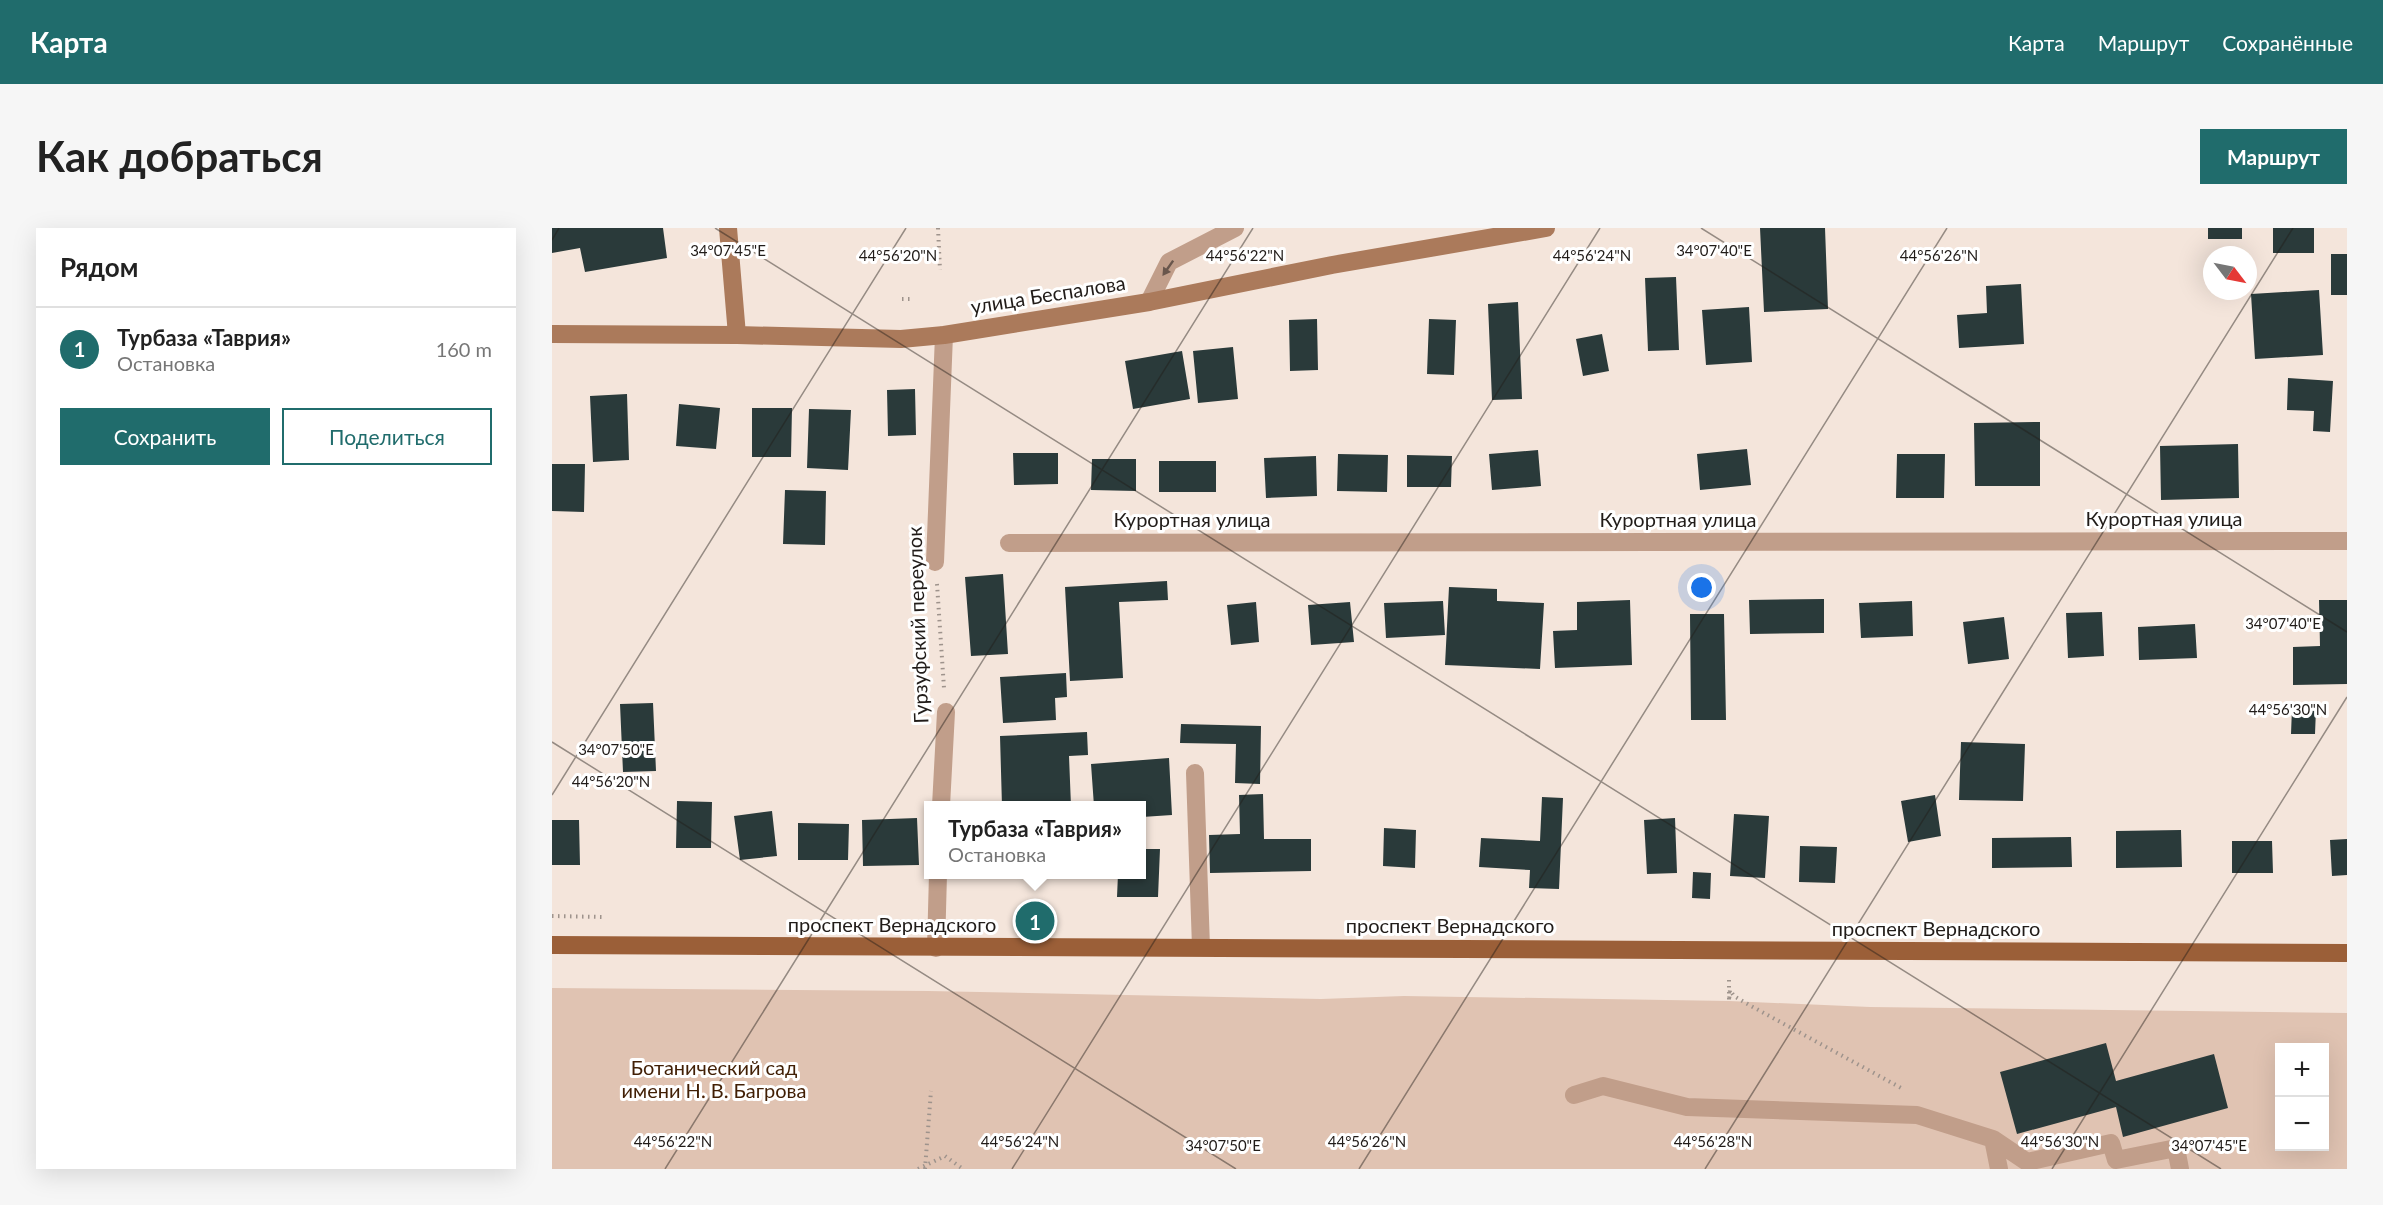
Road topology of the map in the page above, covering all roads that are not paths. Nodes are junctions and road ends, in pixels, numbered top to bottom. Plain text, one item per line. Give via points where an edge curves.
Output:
1 (728, 228) edge
2 (1235, 228) edge
3 (1531, 229) edge
4 (1149, 302) junction
5 (552, 334) edge
6 (737, 334) junction
7 (944, 335) junction
8 (2347, 541) edge
9 (1009, 543) dead end
10 (935, 562) road end
11 (946, 712) road end
12 (1195, 773) dead end
13 (941, 801) edge
14 (938, 879) edge
15 (552, 945) edge
16 (1201, 947) junction
17 (936, 948) junction
18 (2347, 953) edge
19 (1574, 1095) dead end
20 (1993, 1138) junction
21 (1999, 1169) edge
22 (2180, 1169) edge

1 - 6 main road
2 -> 4 street via 1169,262
3 - 4 main road, улица Беспалова
4 - 7 main road, улица Беспалова
5 - 6 main road, улица Беспалова
6 - 7 main road, улица Беспалова via 901,339
7 - 10 street, Гурзуфский переулок
8 - 9 street, Курортная улица
11 - 13 street, Гурзуфский переулок
12 - 16 street
14 - 17 street
15 - 17 main road, проспект Вернадского
16 - 17 main road, проспект Вернадского
16 - 18 main road, проспект Вернадского
19 - 20 street via 1603,1086 1686,1107 1917,1115
20 - 21 street
20 - 22 street via 2027,1162 2111,1143 2116,1160 2176,1148

